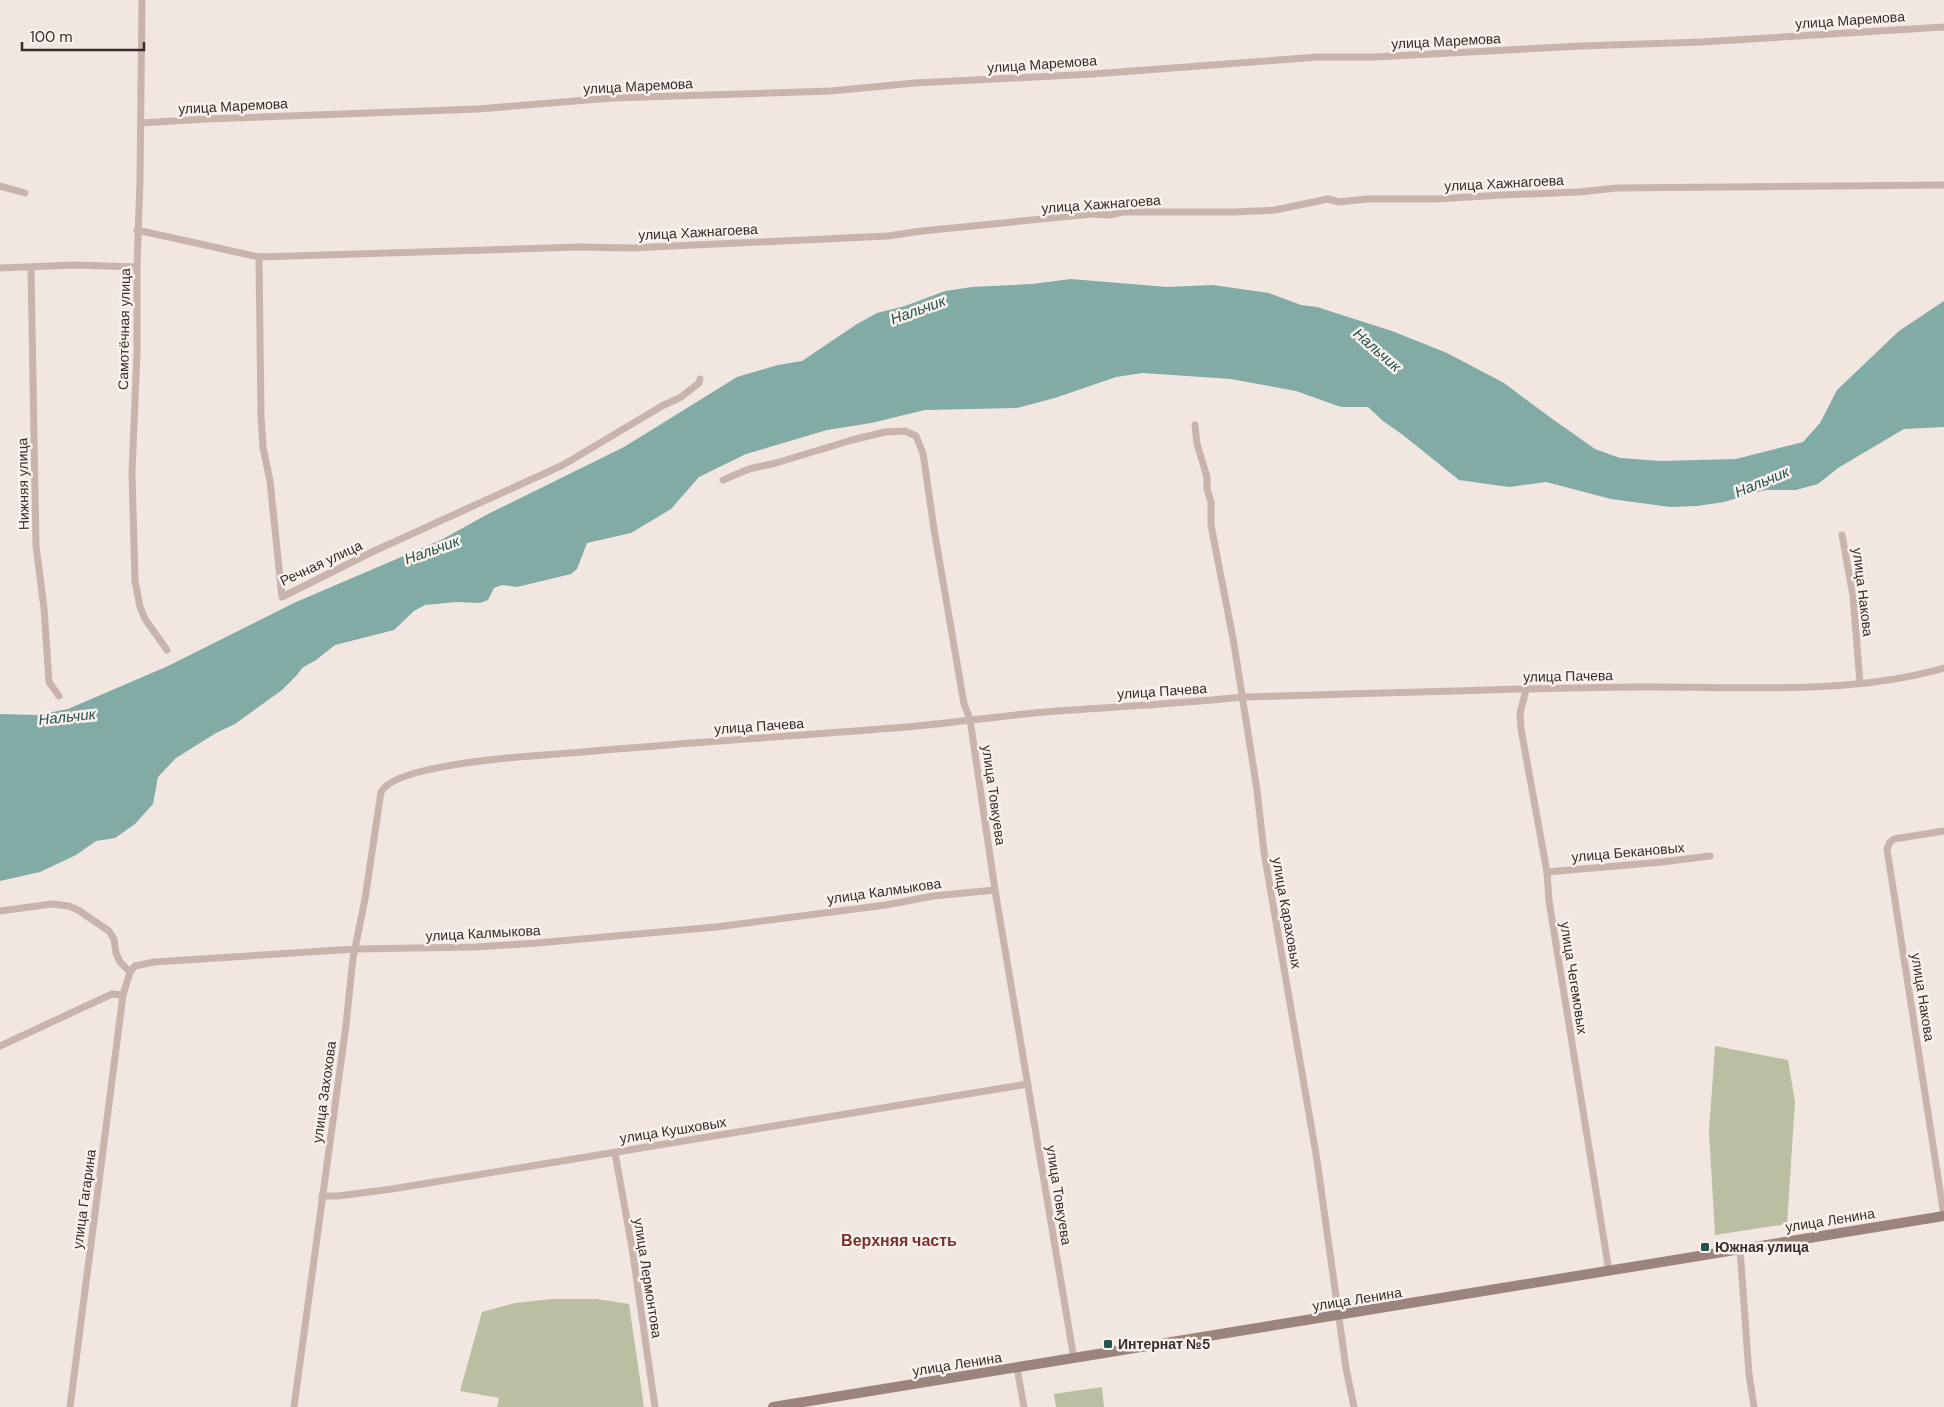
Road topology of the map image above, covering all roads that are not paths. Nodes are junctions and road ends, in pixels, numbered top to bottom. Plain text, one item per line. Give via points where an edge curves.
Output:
1 (142, 0) edge
2 (1944, 27) edge
3 (141, 123) junction
4 (1944, 184) edge
5 (0, 186) edge
6 (25, 193) dead end
7 (137, 230) junction
8 (259, 257) junction
9 (31, 267) junction
10 (136, 267) junction
11 (0, 268) edge
12 (700, 379) dead end
13 (1195, 425) dead end
14 (723, 480) dead end
15 (1842, 535) dead end
16 (167, 650) dead end
17 (1944, 668) edge
18 (1860, 683) junction
19 (1526, 690) junction
20 (59, 696) dead end
21 (1242, 697) junction
22 (970, 720) junction
23 (386, 784) joint
24 (1944, 831) edge
25 (1710, 856) dead end
26 (1547, 872) junction
27 (995, 890) junction
28 (0, 911) edge
29 (355, 949) junction
30 (130, 972) junction
31 (123, 995) junction
32 (0, 1046) edge
33 (1028, 1084) junction
34 (615, 1152) junction
35 (322, 1196) junction
36 (1944, 1216) edge
37 (1740, 1249) junction
38 (1609, 1271) junction
39 (1340, 1316) junction
40 (1074, 1359) junction
41 (1017, 1368) junction
42 (70, 1407) edge
43 (294, 1407) edge
44 (655, 1407) edge
45 (773, 1407) edge
46 (1024, 1407) edge
47 (1354, 1407) edge
48 (1754, 1407) edge

1 - 3 street, Самотёчная улица
2 - 3 street, улица Маремова via 1702,42 1318,57 831,91 612,98 478,109
3 - 7 street, Самотёчная улица
4 - 8 street, улица Хажнагоева via 1617,188 1435,200 1339,202 1328,199 1275,210 1092,214 888,236 632,248
5 - 6 street
7 - 8 street
7 - 10 street, Самотёчная улица
8 - 12 street, Речная улица via 260,416 282,597 563,464 681,397
9 - 10 street
9 - 11 street
9 - 20 street, Нижняя улица via 36,546 49,682
10 - 16 street, Самотёчная улица via 137,353 132,472 134,581 144,619
13 - 21 street, улица Караховых via 1207,477 1211,525
14 - 22 street, улица Товкуева via 749,469 885,432 905,431 916,436 923,453 964,704
15 - 18 street, улица Накова via 1853,596
17 - 18 street, улица Пачева
18 - 19 street, улица Пачева via 1752,688
19 - 21 street, улица Пачева
19 - 26 street, улица Чегемовых via 1520,713 1521,729
21 - 22 street, улица Пачева
21 - 39 street, улица Караховых via 1258,790 1264,852
22 - 23 street, улица Пачева via 461,763 413,773
22 - 27 street, улица Товкуева
23 - 29 street, улица Захохова via 381,792
24 - 36 street, улица Накова via 1894,838 1888,855
25 - 26 street, улица Бекановых
26 - 38 street, улица Чегемовых
27 - 29 street, улица Калмыкова via 716,927 485,947
27 - 33 street, улица Товкуева
28 - 30 street via 52,904 78,910 109,931 120,962
29 - 30 street, улица Калмыкова via 149,963 134,966
29 - 35 street, улица Захохова
30 - 31 street
31 - 32 street via 112,994
31 - 42 street, улица Гагарина
33 - 34 street, улица Кушховых
33 - 40 street, улица Товкуева
34 - 35 street, улица Кушховых via 392,1189
34 - 44 street, улица Лермонтова
35 - 43 street, улица Захохова
36 - 37 street, улица Ленина
37 - 38 street, улица Ленина
37 - 48 street
38 - 39 street, улица Ленина
39 - 40 street, улица Ленина
39 - 47 street, улица Караховых
40 - 41 street, улица Ленина
41 - 45 street, улица Ленина
41 - 46 street

